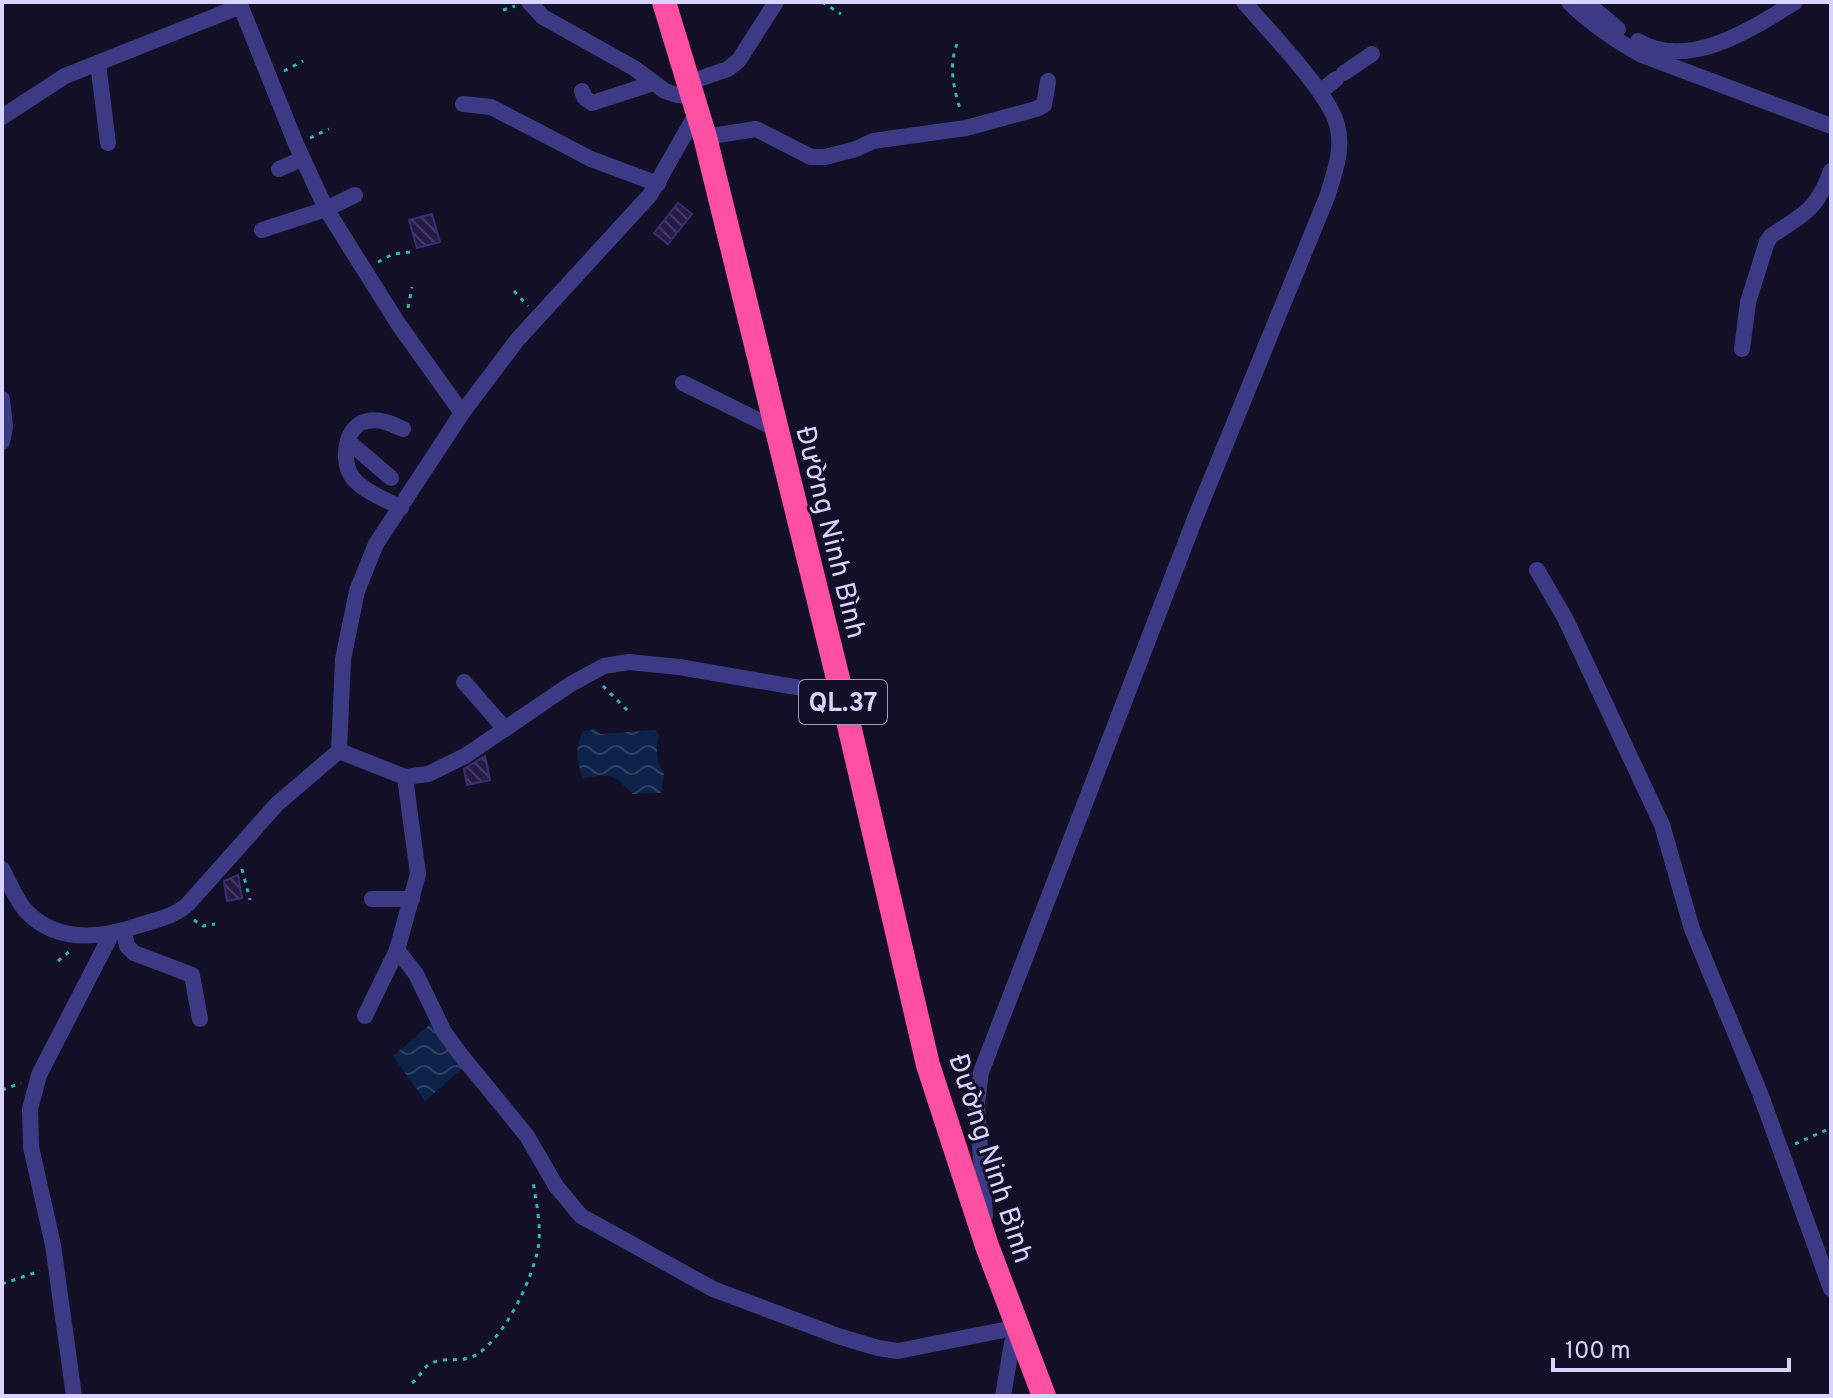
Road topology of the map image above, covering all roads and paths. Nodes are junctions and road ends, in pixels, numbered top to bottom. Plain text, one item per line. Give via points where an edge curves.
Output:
1 (529, 2) edge
2 (664, 2) edge
3 (776, 2) edge
4 (822, 2) edge
5 (1244, 2) edge
6 (1569, 2) edge
7 (1586, 2) edge
8 (1795, 2) edge
9 (240, 4) edge
10 (841, 14) dead end
11 (957, 44) dead end
12 (1372, 54) dead end
13 (303, 61) dead end
14 (98, 63) junction
15 (270, 79) junction
16 (1048, 81) dead end
17 (654, 83) junction
18 (582, 91) dead end
19 (1320, 92) junction
20 (694, 96) junction
21 (463, 104) dead end
22 (2, 117) edge
23 (1831, 126) edge
24 (966, 128) junction
25 (329, 129) dead end
26 (705, 137) junction
27 (108, 143) dead end
28 (299, 152) junction
29 (279, 169) dead end
30 (1831, 171) edge
31 (658, 184) junction
32 (355, 195) dead end
33 (326, 209) junction
34 (262, 230) dead end
35 (410, 252) dead end
36 (364, 270) junction
37 (1742, 349) dead end
38 (683, 383) dead end
39 (2, 399) edge
40 (462, 413) junction
41 (403, 429) dead end
42 (776, 429) junction
43 (2, 442) edge
44 (349, 442) junction
45 (391, 478) dead end
46 (401, 508) junction
47 (1537, 570) dead end
48 (590, 673) junction
49 (464, 682) dead end
50 (842, 695) junction
51 (631, 714) dead end
52 (505, 729) junction
53 (339, 751) junction
54 (405, 777) junction
55 (233, 853) junction
56 (2, 869) edge
57 (7, 887) edge
58 (372, 899) dead end
59 (412, 899) junction
60 (250, 900) dead end
61 (186, 906) junction
62 (215, 924) dead end
63 (117, 933) junction
64 (397, 950) junction
65 (365, 1016) dead end
66 (200, 1019) dead end
67 (1831, 1128) edge
68 (1780, 1150) junction
69 (532, 1169) dead end
70 (987, 1246) junction
71 (56, 1266) junction
72 (2, 1284) edge
73 (1831, 1289) edge
74 (1019, 1331) junction
75 (412, 1383) dead end
76 (74, 1396) edge
77 (1003, 1396) edge
78 (1044, 1396) edge

1 - 17 street via 543,17
2 - 20 highway, Đường Ninh Bình / QL.37
3 - 20 street via 739,60
4 - 10 path
5 - 19 street
6 - 23 street via 1584,18 1642,55
7 - 8 street via 1643,45 1672,53 1698,51
9 - 14 street
9 - 15 street
11 - 24 path via 952,63
12 - 19 street
13 - 15 path
14 - 22 street via 65,76
14 - 27 street
15 - 28 street
16 - 24 street via 1044,105
17 - 18 street via 592,103
17 - 20 street via 677,95
19 - 70 street via 1337,122 1340,142 1327,197 1196,516 981,1072 977,1103
20 - 26 highway, Đường Ninh Bình / QL.37
20 - 31 street
21 - 31 street via 491,107 591,159
24 - 26 street via 873,141 825,157 811,157 756,129
25 - 28 path
26 - 42 highway, Đường Ninh Bình / QL.37
28 - 29 street
28 - 33 street
30 - 37 street via 1817,203 1767,242 1748,302
31 - 40 street via 518,339
32 - 33 street
33 - 34 street
33 - 36 street
35 - 36 path via 393,254
36 - 40 street
38 - 42 street
39 - 43 street
40 - 46 street
41 - 44 street via 366,421 356,426
42 - 50 highway, Đường Ninh Bình / QL.37
44 - 45 street
44 - 46 street via 345,452 351,476
46 - 53 street via 376,544 352,610 341,680
47 - 68 street via 1565,618 1662,825 1692,929
48 - 50 street via 629,662
48 - 51 path
48 - 52 street
49 - 52 street
50 - 70 highway, Đường Ninh Bình / QL.37 via 928,1065
52 - 54 street via 441,768
53 - 54 street
53 - 55 street via 277,804
54 - 59 street via 417,856
55 - 60 path
55 - 61 street
56 - 57 street
57 - 63 street via 25,910 54,930 70,935
58 - 59 street
59 - 64 street
61 - 62 path via 196,924
61 - 63 street
63 - 66 street via 130,951 192,975
63 - 71 street via 39,1075 30,1109 31,1147
64 - 65 street
64 - 74 street via 416,974 444,1032 527,1136 581,1216 713,1289 878,1348 898,1351
67 - 68 path
68 - 73 street
69 - 75 path via 539,1246 507,1321 473,1357 435,1362
70 - 74 highway, Đường Ninh Bình / QL.37
71 - 72 path
71 - 76 street
74 - 77 street
74 - 78 highway, Đường Ninh Bình / QL.37

